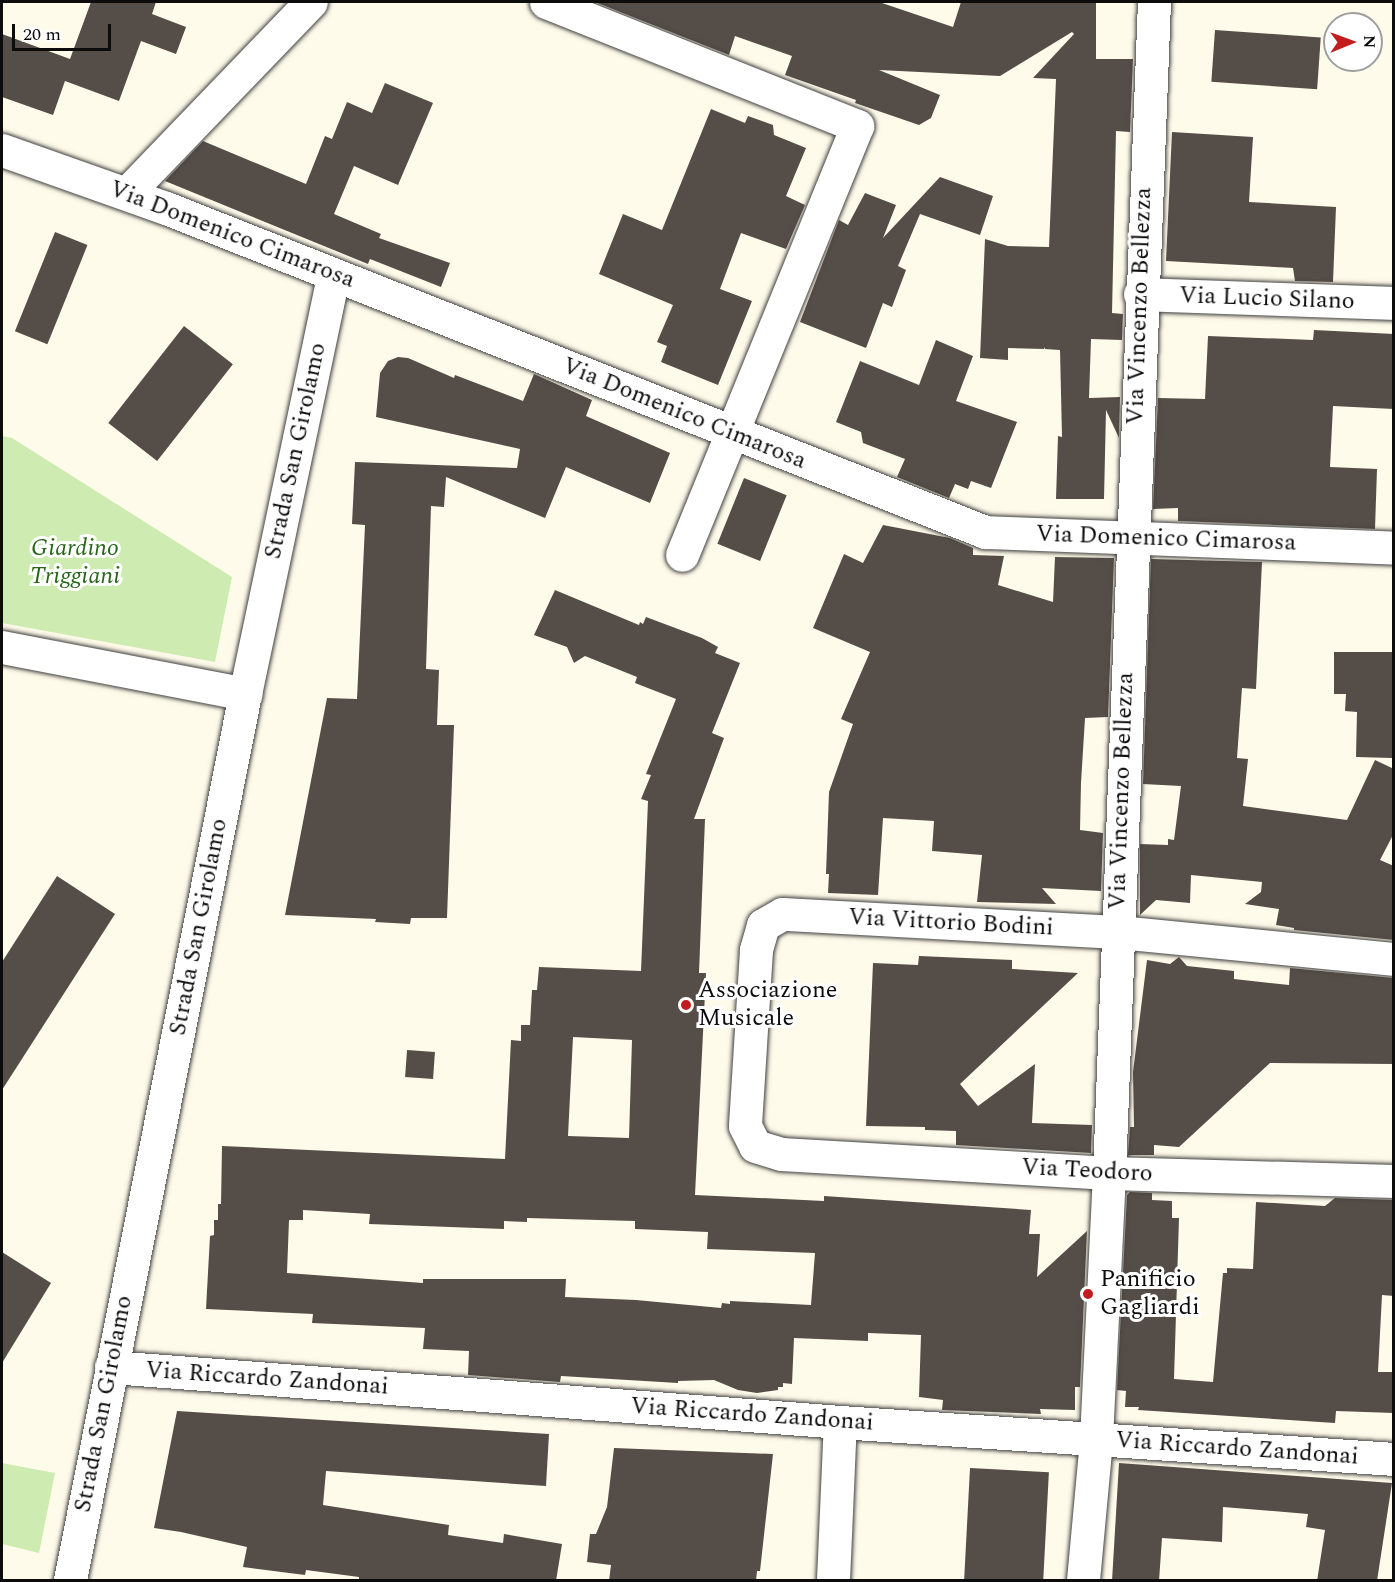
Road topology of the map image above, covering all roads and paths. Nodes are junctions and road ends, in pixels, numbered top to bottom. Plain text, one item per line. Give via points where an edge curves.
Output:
1 (311, 2) edge
2 (546, 2) edge
3 (1154, 2) edge
4 (2, 150) edge
5 (127, 193) junction
6 (333, 274) junction
7 (1140, 294) junction
8 (1394, 303) edge
9 (733, 434) junction
10 (1131, 537) junction
11 (1394, 548) edge
12 (682, 555) dead end
13 (2, 647) edge
14 (245, 693) junction
15 (1117, 932) junction
16 (1394, 959) edge
17 (782, 1154) joint
18 (1109, 1173) junction
19 (1394, 1181) edge
20 (111, 1367) junction
21 (840, 1422) junction
22 (1096, 1439) junction
23 (1394, 1460) edge
24 (70, 1581) edge
25 (833, 1581) edge
26 (1083, 1581) edge

1 - 5 street
2 - 9 street via 857,126
3 - 7 street, Via Vincenzo Bellezza
4 - 5 street, Via Domenico Cimarosa
5 - 6 street, Via Domenico Cimarosa
6 - 9 street, Via Domenico Cimarosa
6 - 14 street, Strada San Girolamo
7 - 8 street, Via Lucio Silano
7 - 10 street, Via Vincenzo Bellezza
9 - 10 street, Via Domenico Cimarosa via 985,532
9 - 12 street
10 - 11 street, Via Domenico Cimarosa
10 - 15 street, Via Vincenzo Bellezza
13 - 14 street
14 - 20 street, Strada San Girolamo
15 - 16 street, Via Vittorio Bodini
15 - 17 street, Via Vittorio Bodini via 782,914 763,925 756,950 745,1126 755,1146
15 - 18 street, Via Vincenzo Bellezza
17 - 18 street, Via Teodoro
18 - 19 street, Via Teodoro
18 - 22 street, Via Vincenzo Bellezza
20 - 21 street, Via Riccardo Zandonai
20 - 24 street, Strada San Girolamo
21 - 22 street, Via Riccardo Zandonai
21 - 25 street
22 - 23 street, Via Riccardo Zandonai
22 - 26 street, Via Vincenzo Bellezza

